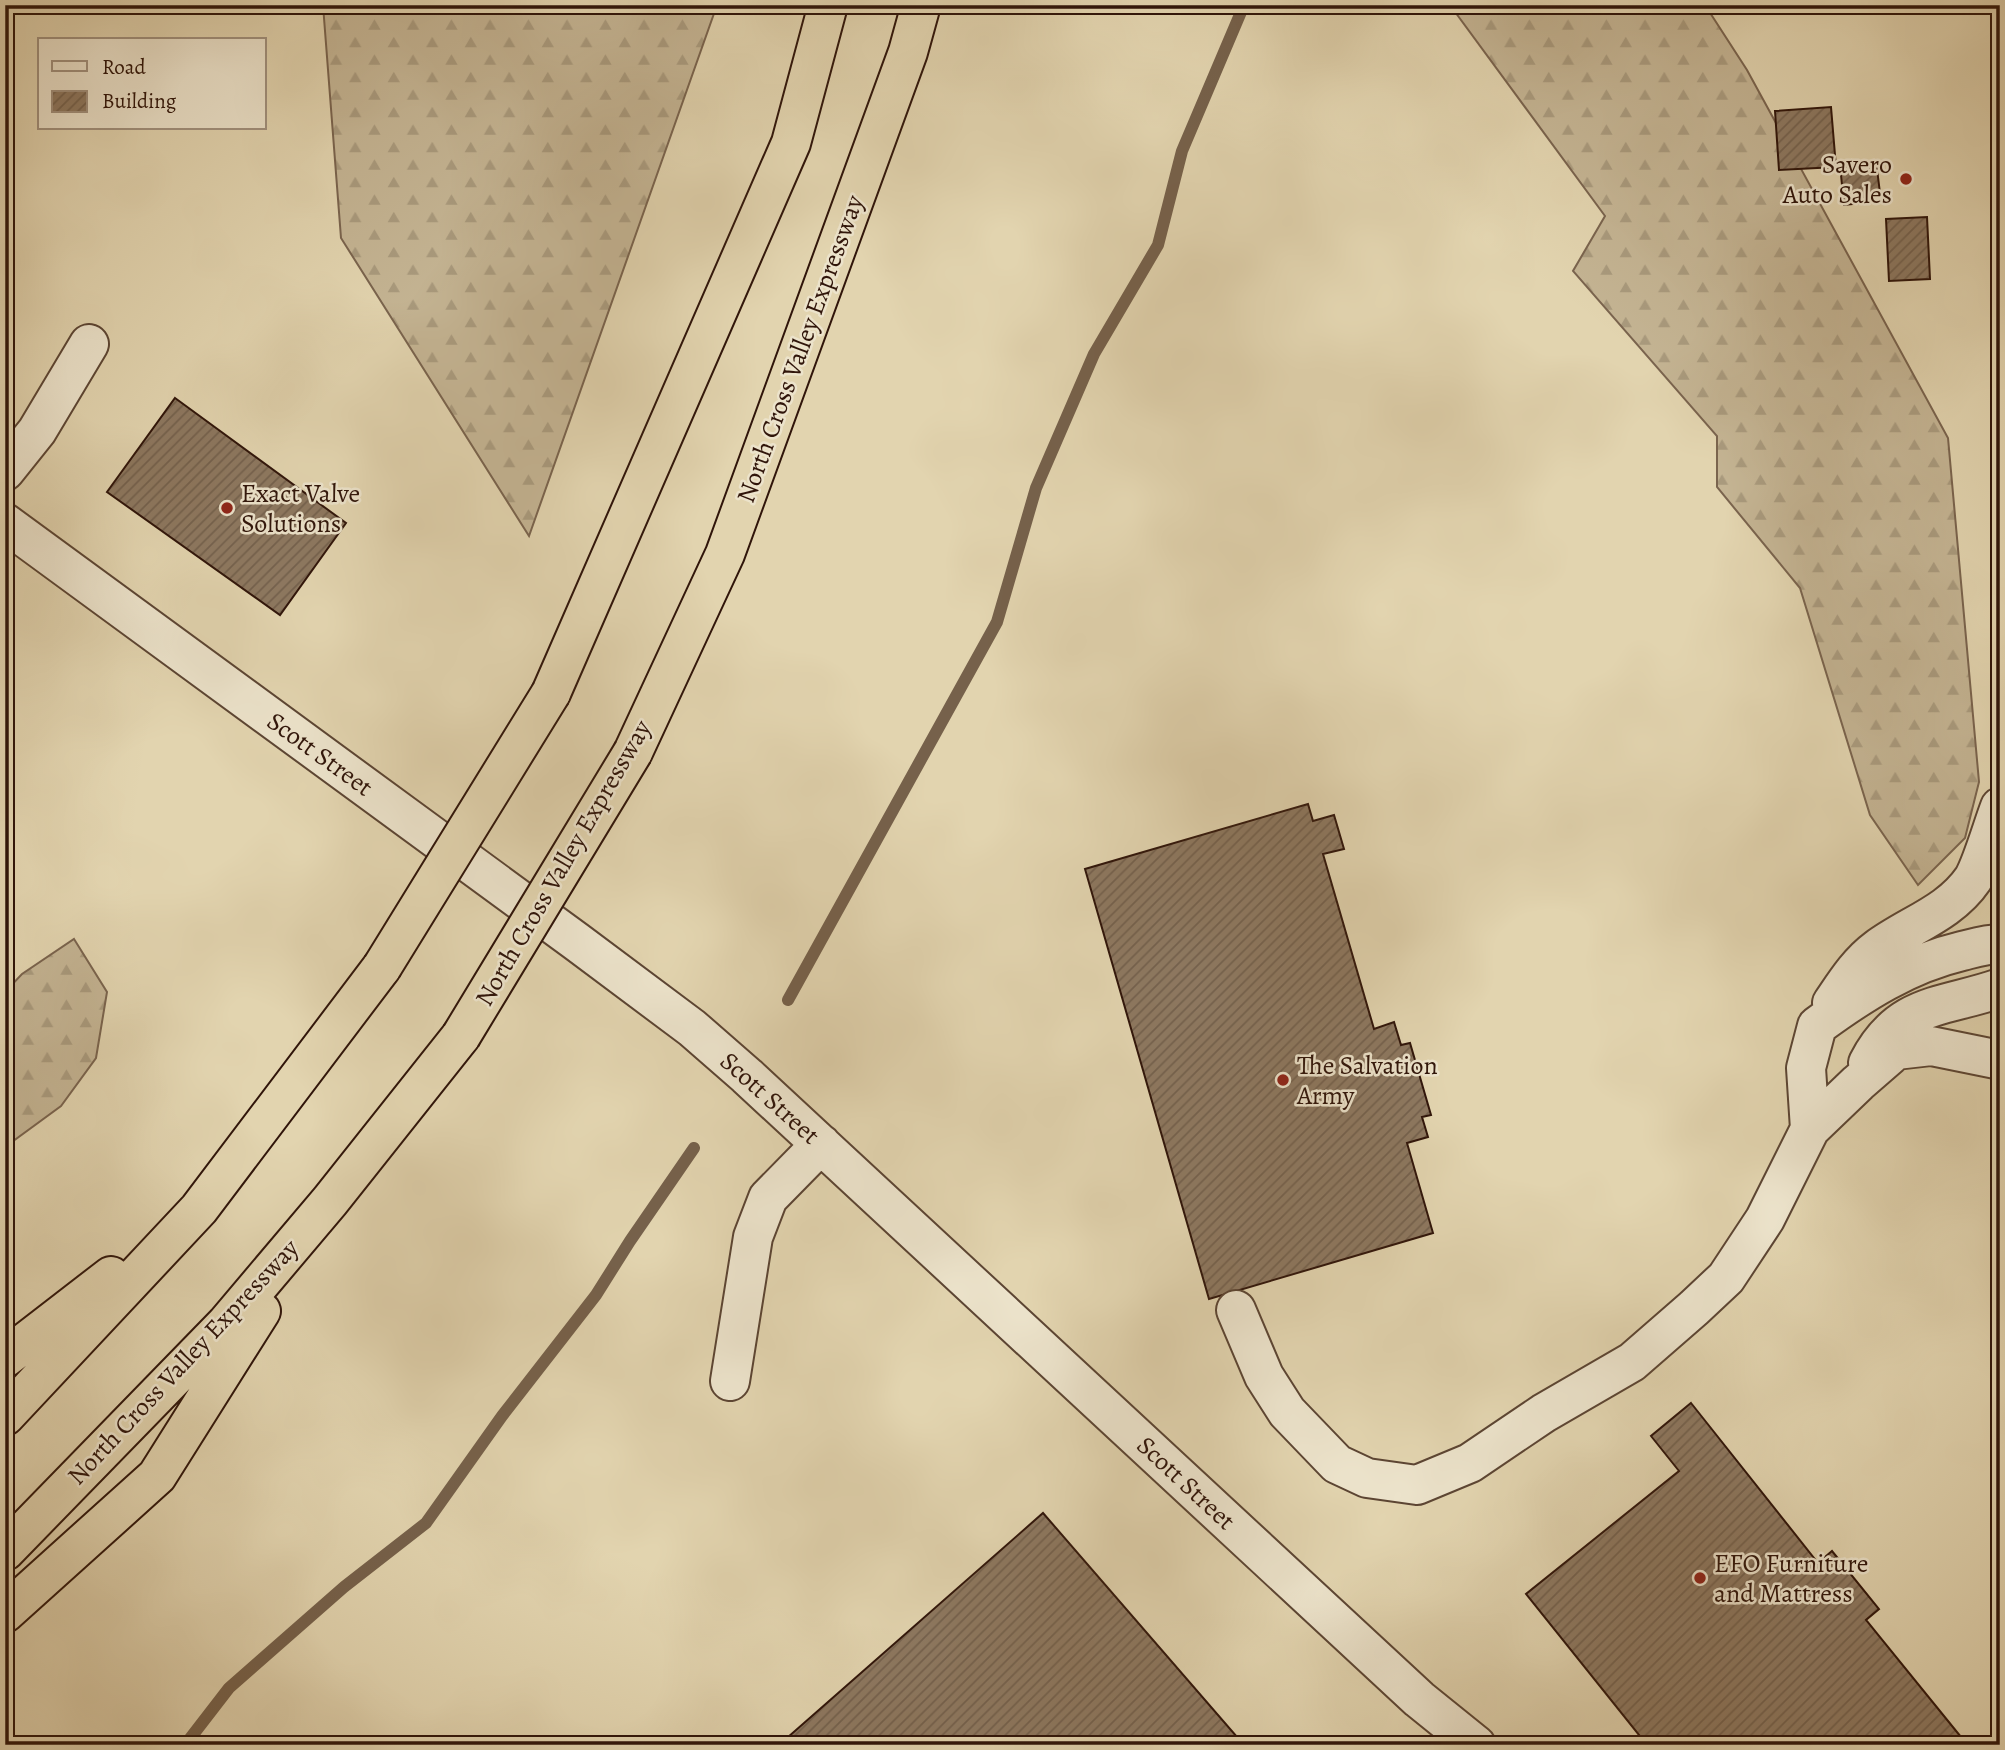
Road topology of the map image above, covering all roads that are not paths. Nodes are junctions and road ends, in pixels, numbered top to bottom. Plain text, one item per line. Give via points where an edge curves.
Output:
1 (828, 5) edge
2 (921, 5) edge
3 (89, 344) dead end
4 (5, 471) edge
5 (10, 536) edge
6 (2000, 807) edge
7 (2000, 944) edge
8 (2000, 988) edge
9 (1817, 1026) junction
10 (2000, 1060) edge
11 (1858, 1083) junction
12 (1810, 1129) junction
13 (821, 1144) junction
14 (330, 1201) junction
15 (199, 1209) junction
16 (1236, 1311) dead end
17 (5, 1358) edge
18 (730, 1381) dead end
19 (5, 1416) edge
20 (5, 1551) edge
21 (5, 1614) edge
22 (1476, 1745) edge

1 - 15 highway, bridge via 791,143 551,693 382,967
2 - 14 highway, North Cross Valley Expressway, bridge via 908,52 725,554 633,752 461,1035
3 - 4 street via 37,431
5 - 13 street, Scott Street via 577,942 681,1020
6 - 9 street via 1973,878 1928,919 1876,949 1853,972
7 - 9 street via 1916,965 1859,995
8 - 11 street via 1903,1020 1879,1041
9 - 12 street via 1806,1068
10 - 11 street via 1931,1046 1896,1050
11 - 12 street
12 - 16 street via 1765,1219 1726,1278 1693,1308 1632,1362 1470,1463 1417,1485 1367,1478 1322,1451 1287,1412 1264,1376
13 - 18 street via 768,1198 753,1237
13 - 22 street, Scott Street via 1419,1699
14 - 20 highway, North Cross Valley Expressway via 226,1324
14 - 21 highway via 157,1476
15 - 17 highway
15 - 19 highway

